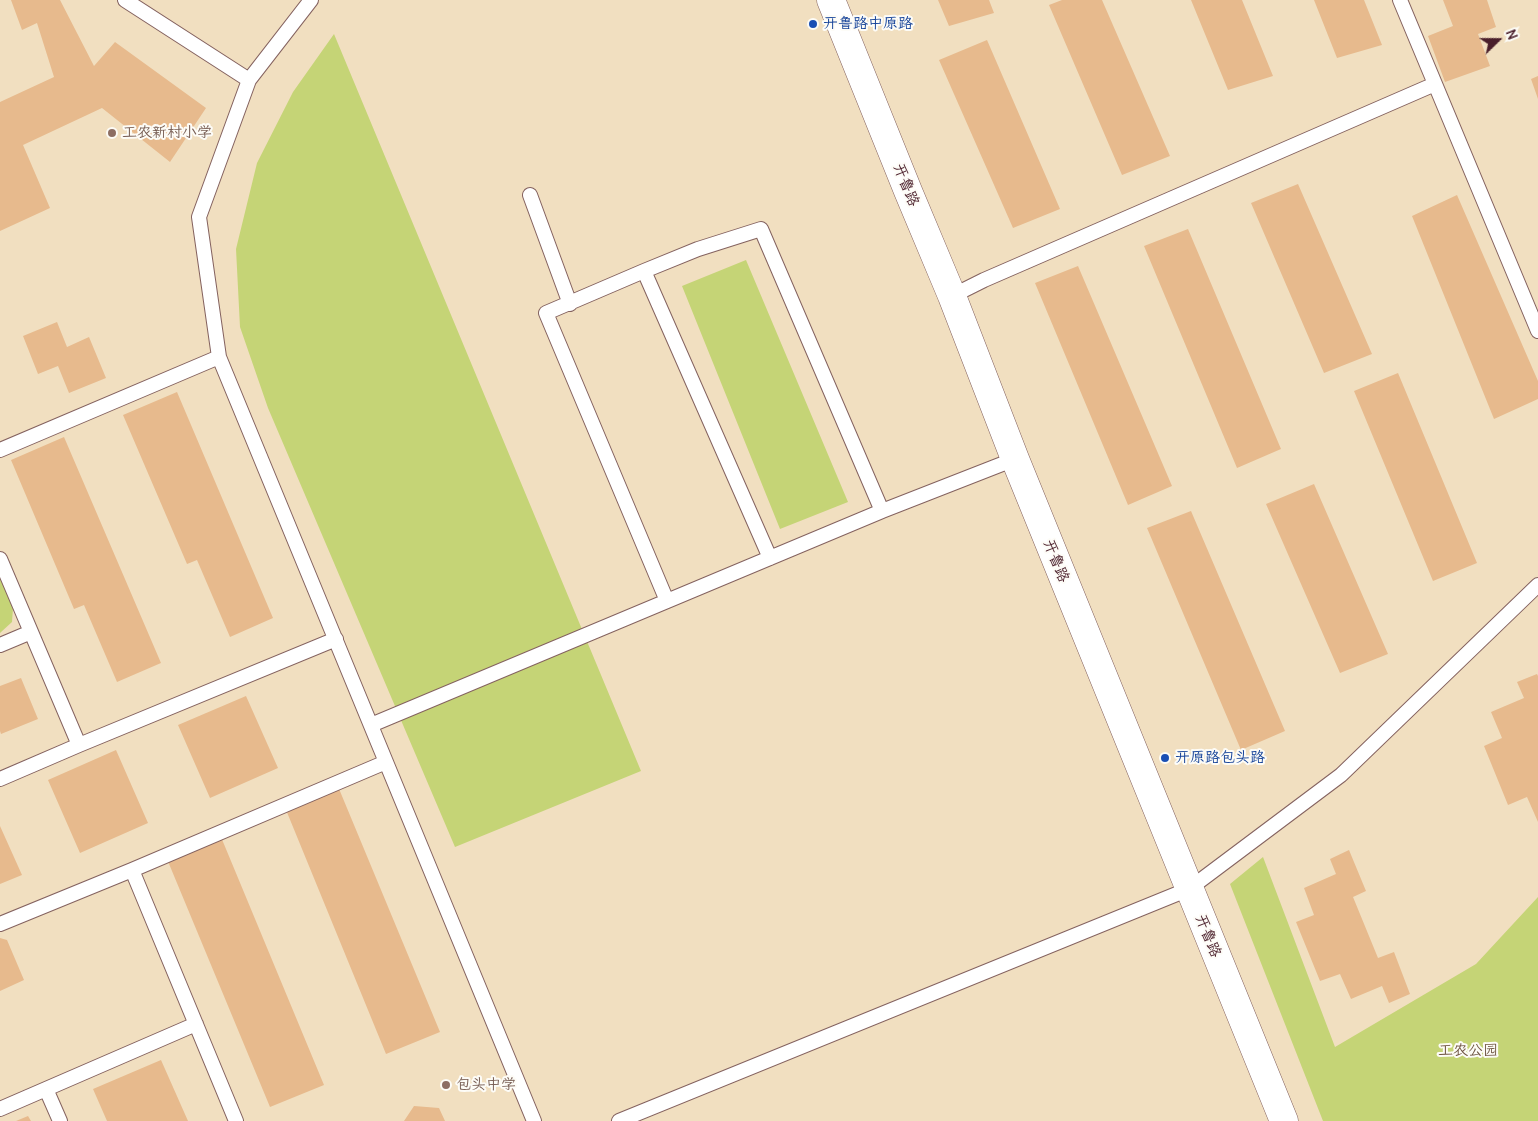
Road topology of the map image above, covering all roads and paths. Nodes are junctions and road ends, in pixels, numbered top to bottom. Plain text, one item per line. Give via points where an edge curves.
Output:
1 (125, 0) edge
2 (311, 0) edge
3 (831, 0) edge
4 (1400, 0) edge
5 (249, 80) junction
6 (1435, 84) junction
7 (530, 195) dead end
8 (644, 271) junction
9 (952, 296) junction
10 (570, 304) junction
11 (1538, 331) edge
12 (219, 357) junction
13 (0, 450) edge
14 (1014, 459) junction
15 (882, 511) junction
16 (770, 558) junction
17 (0, 559) edge
18 (1538, 585) edge
19 (667, 601) junction
20 (31, 632) junction
21 (336, 639) junction
22 (0, 645) edge
23 (371, 725) junction
24 (79, 745) junction
25 (386, 762) junction
26 (0, 779) edge
27 (132, 870) junction
28 (1189, 889) junction
29 (0, 924) edge
30 (196, 1024) junction
31 (46, 1089) junction
32 (0, 1109) edge
33 (60, 1121) edge
34 (236, 1121) edge
35 (534, 1121) edge
36 (618, 1121) edge
37 (1284, 1121) edge

1 - 5 lane
2 - 5 lane
3 - 9 street, 开鲁路
4 - 6 lane
5 - 12 lane via 199,217
6 - 9 lane
6 - 11 lane
7 - 10 lane
8 - 10 lane
8 - 15 lane via 698,249 762,229
8 - 16 lane
9 - 14 street, 开鲁路
10 - 19 lane via 546,313
12 - 13 lane
12 - 21 lane
14 - 15 lane
14 - 28 street, 开鲁路
15 - 16 lane
16 - 19 lane
17 - 20 lane
18 - 28 lane via 1341,775
19 - 23 lane
20 - 22 lane
20 - 24 lane
21 - 23 lane
21 - 24 lane
23 - 25 lane
24 - 26 lane
25 - 27 lane
25 - 35 lane
27 - 29 lane
27 - 30 lane
28 - 36 lane
28 - 37 street, 开鲁路
30 - 31 lane
30 - 34 lane
31 - 32 lane
31 - 33 lane

